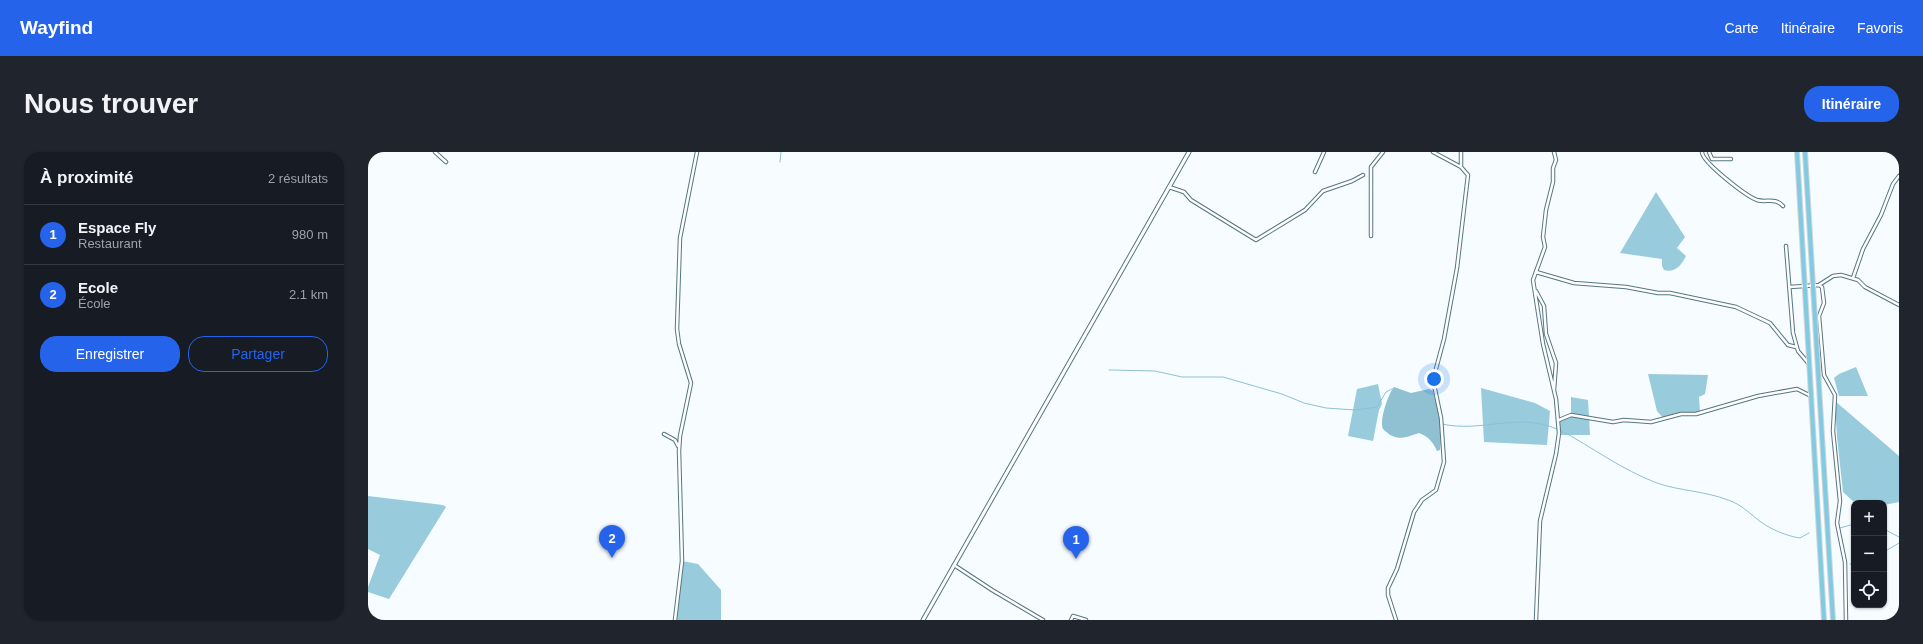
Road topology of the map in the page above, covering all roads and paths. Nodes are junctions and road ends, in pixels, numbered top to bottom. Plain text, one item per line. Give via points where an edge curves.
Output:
1 (435, 152) edge
2 (697, 152) edge
3 (1189, 152) edge
4 (1324, 152) edge
5 (1383, 152) edge
6 (1432, 152) edge
7 (1461, 152) edge
8 (1554, 152) edge
9 (1702, 152) edge
10 (1709, 152) edge
11 (1797, 152) edge
12 (1806, 152) edge
13 (1731, 158) dead end
14 (446, 162) dead end
15 (1461, 167) junction
16 (1315, 172) dead end
17 (1363, 175) dead end
18 (1899, 176) edge
19 (1169, 187) junction
20 (1783, 206) dead end
21 (1371, 236) dead end
22 (1786, 246) dead end
23 (1536, 272) junction
24 (1853, 278) junction
25 (1819, 285) junction
26 (1804, 286) junction
27 (1813, 286) junction
28 (1790, 287) junction
29 (1534, 289) junction
30 (1899, 305) edge
31 (1796, 347) junction
32 (1809, 365) junction
33 (1554, 390) junction
34 (1811, 396) junction
35 (1558, 420) junction
36 (664, 434) dead end
37 (679, 451) junction
38 (954, 565) junction
39 (675, 620) edge
40 (923, 620) edge
41 (1043, 620) edge
42 (1071, 620) edge
43 (1086, 620) edge
44 (1396, 620) edge
45 (1536, 620) edge
46 (1824, 620) edge
47 (1833, 620) edge
48 (1846, 620) edge

1 - 14 street
2 - 37 street via 680,238 676,329 691,382
3 - 19 street
4 - 16 street
5 - 21 street via 1371,166
6 - 15 street
7 - 15 street
8 - 23 street via 1556,160 1546,210 1544,247
9 - 20 street via 1708,164 1741,193 1757,200 1777,201
10 - 13 street via 1712,159
11 - 26 highway
12 - 27 highway
15 - 44 street via 1468,175 1458,260 1444,339 1433,380 1441,418 1444,462 1436,490 1422,500 1414,512 1388,588
17 - 19 street via 1323,191 1305,210 1256,240 1191,200 1184,192
18 - 24 street via 1863,249
19 - 38 street
22 - 28 street
23 - 29 street via 1533,280
23 - 31 street via 1574,282 1670,293 1736,307 1770,323 1788,345
24 - 25 street via 1833,276
24 - 30 street
25 - 27 street
25 - 48 street via 1822,286 1824,293 1819,316 1824,375 1835,395 1833,431 1840,501 1837,523 1845,562
26 - 27 street
26 - 28 street
26 - 32 highway
27 - 47 highway
28 - 31 street
29 - 33 street
29 - 33 street via 1544,306 1546,334 1556,363
31 - 32 street
32 - 34 highway
33 - 35 street
34 - 35 street via 1796,389 1758,396 1696,414 1681,414 1651,422 1613,422 1571,415
34 - 46 highway
35 - 45 street via 1557,449 1540,521
36 - 37 street via 675,440
37 - 39 street via 682,561
38 - 40 street
38 - 41 street
42 - 43 street via 1073,616

